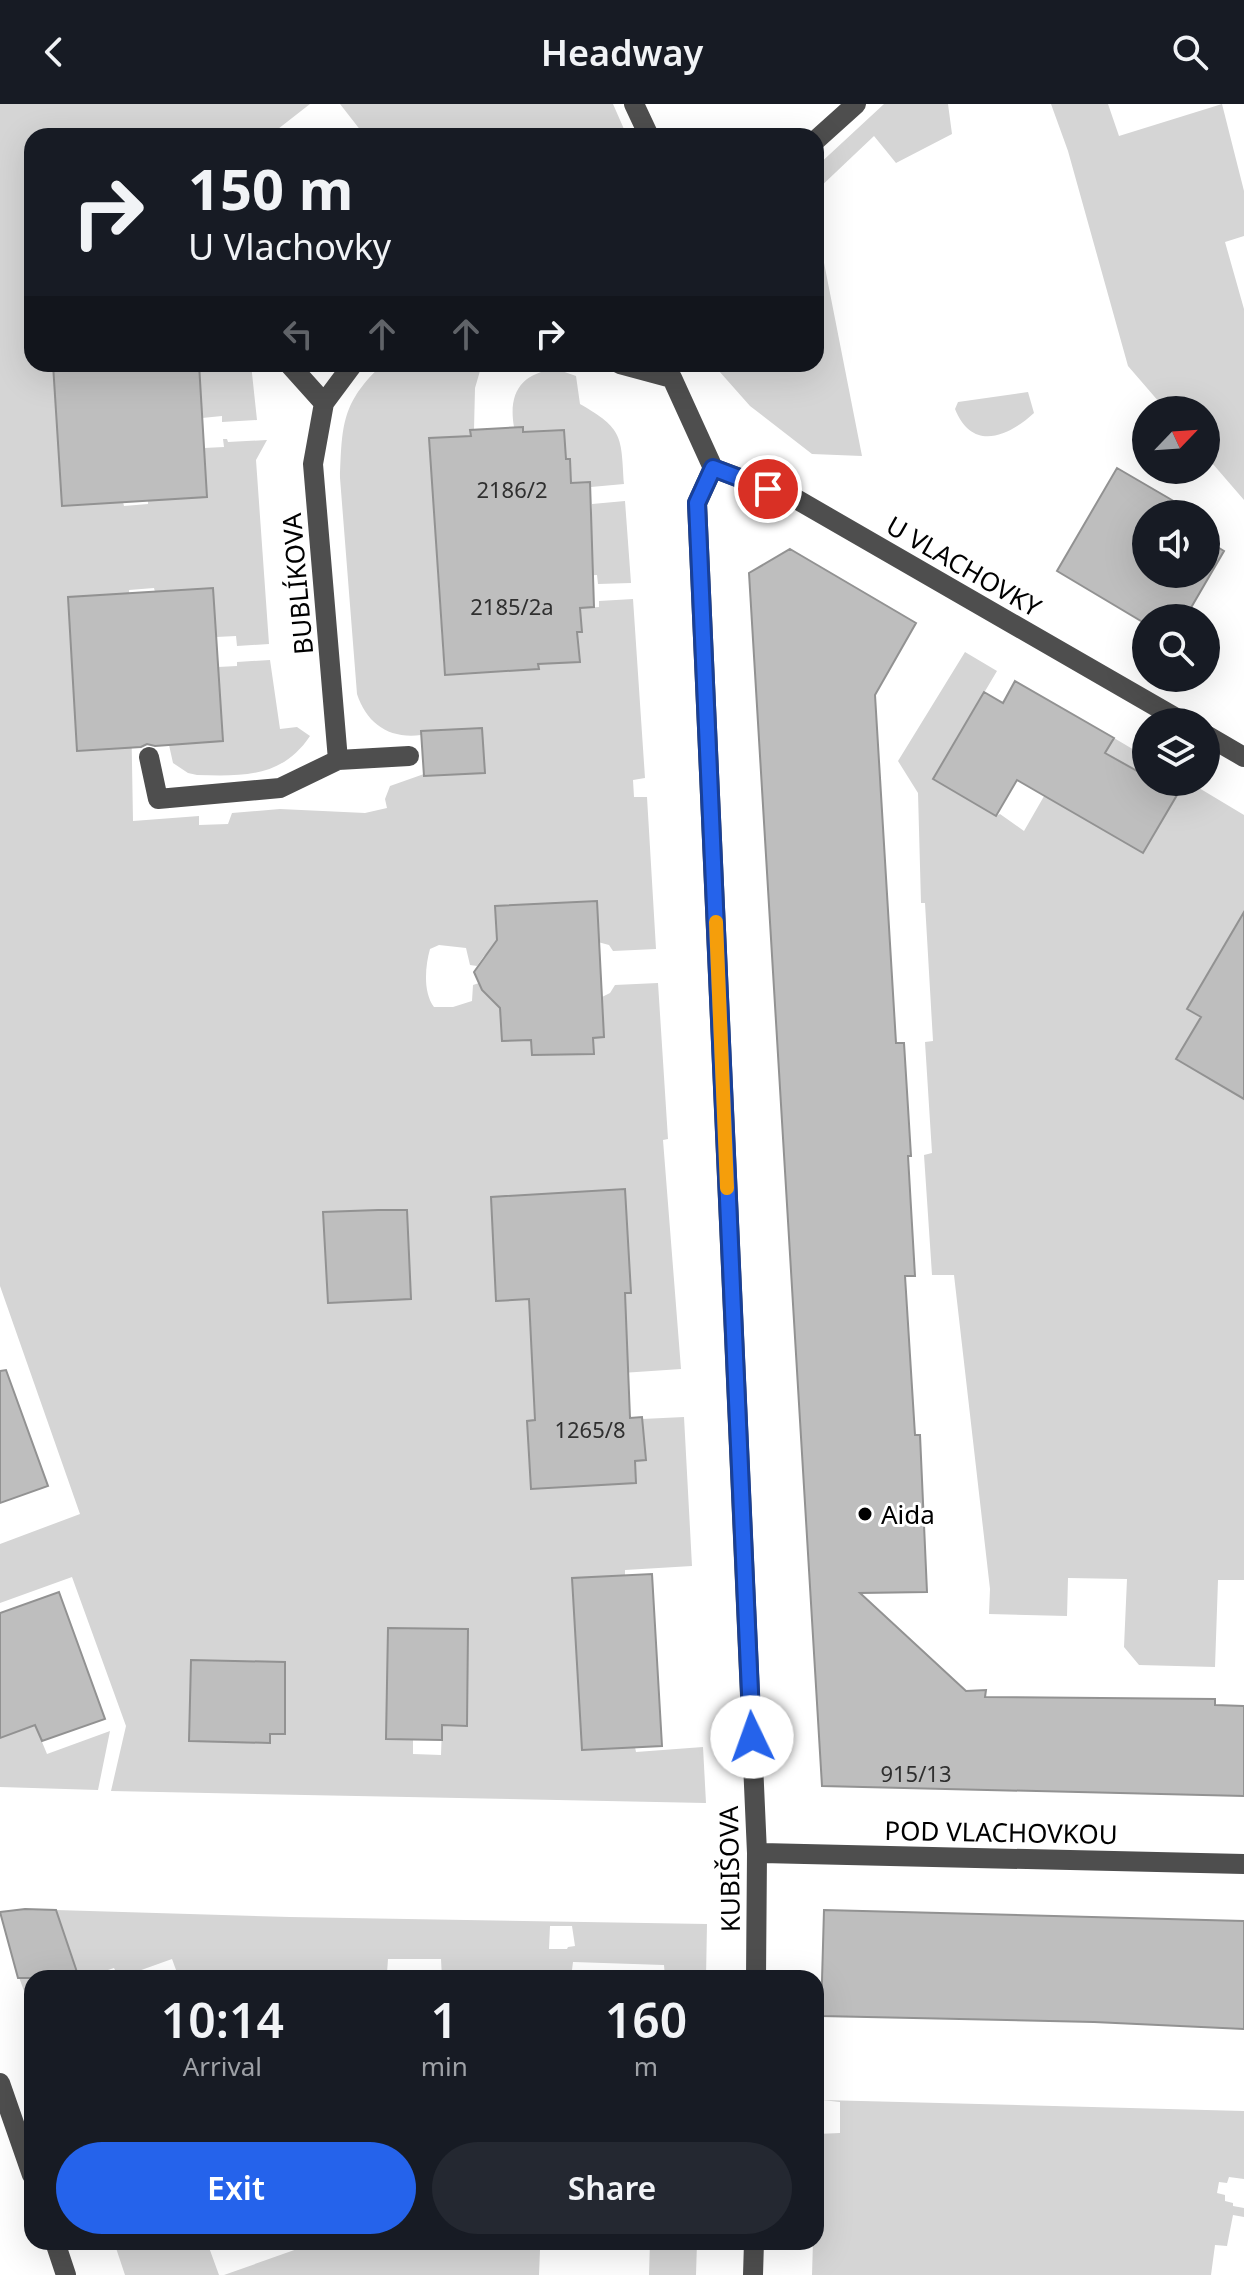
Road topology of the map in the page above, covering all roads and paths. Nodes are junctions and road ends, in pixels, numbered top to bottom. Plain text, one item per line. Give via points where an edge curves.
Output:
1 (634, 104) edge
2 (856, 104) edge
3 (645, 128) edge
4 (824, 133) edge
5 (296, 372) edge
6 (347, 372) edge
7 (674, 372) edge
8 (324, 403) junction
9 (713, 468) junction
10 (1159, 708) edge
11 (1220, 743) edge
12 (409, 756) dead end
13 (149, 757) dead end
14 (1244, 757) edge
15 (338, 760) junction
16 (757, 1853) junction
17 (1244, 1864) edge
18 (756, 1970) edge
19 (0, 2083) edge
20 (24, 2152) edge
21 (58, 2250) edge
22 (754, 2250) edge
23 (66, 2275) edge
24 (753, 2275) edge

1 - 3 street
2 - 4 street
5 - 8 street
6 - 8 street, BUBLÍKOVA
7 - 9 street
8 - 15 street, BUBLÍKOVA via 313,464
9 - 10 street, U VLACHOVKY via 796,499
9 - 16 street, KUBIŠOVA via 697,503
11 - 14 street
12 - 15 street
13 - 15 street via 158,799 280,788
16 - 17 street, POD VLACHOVKOU
16 - 18 street, KUBIŠOVA
19 - 20 street
21 - 23 street
22 - 24 street

